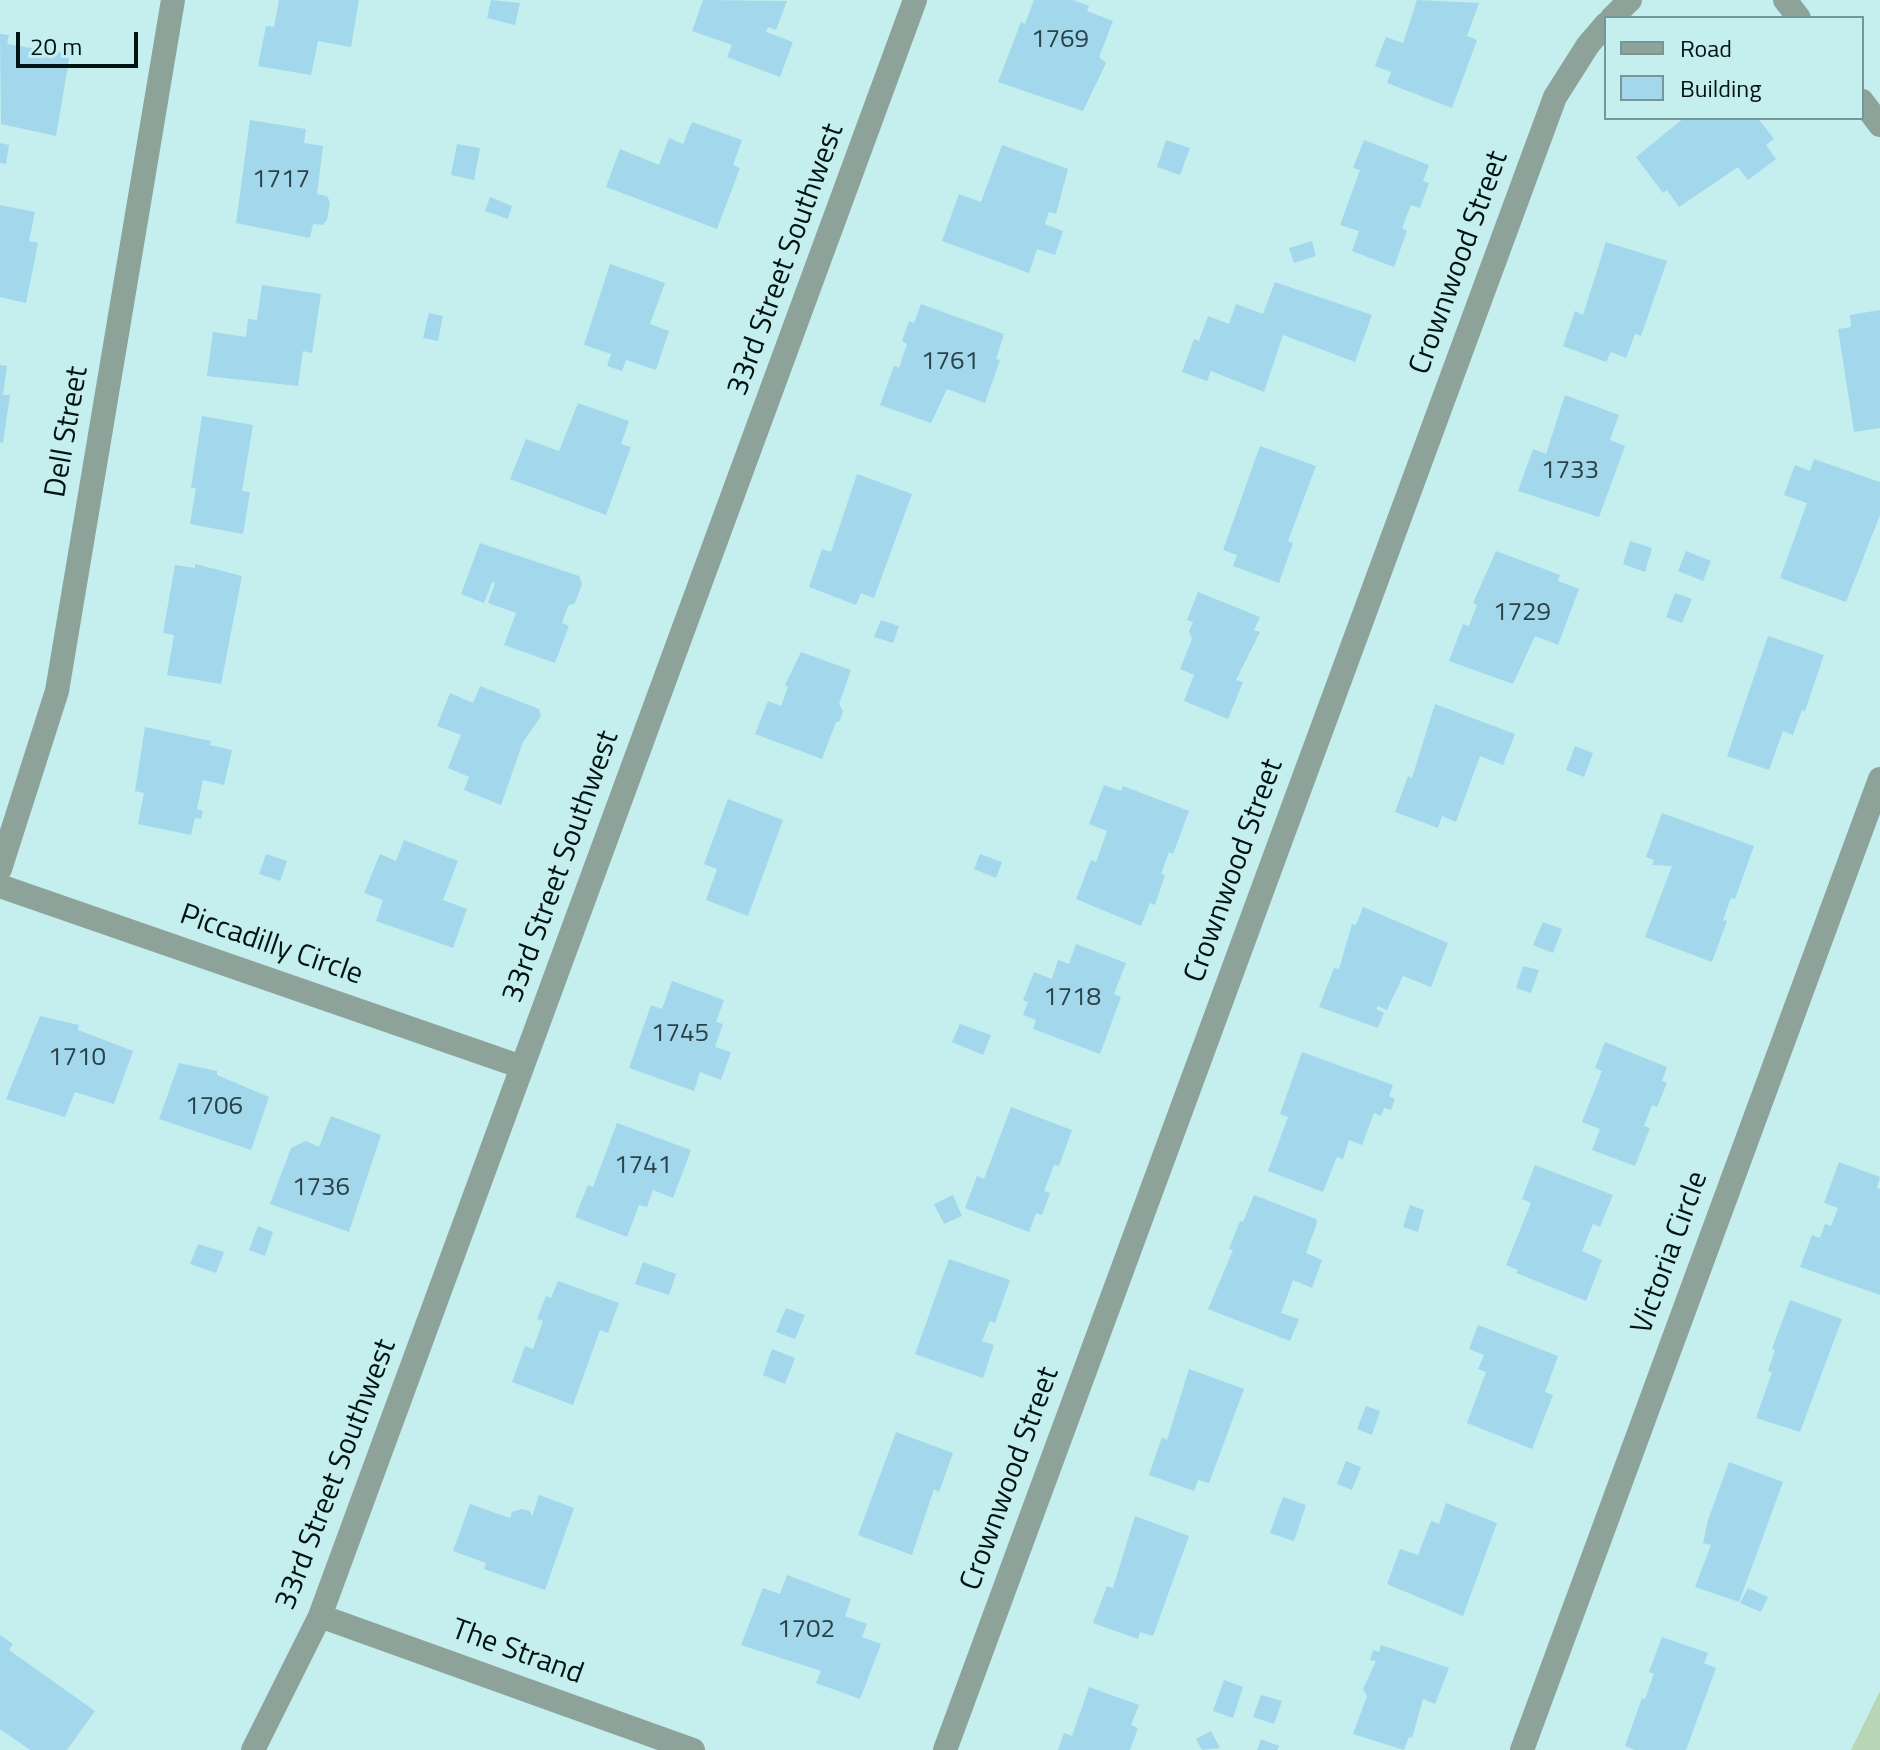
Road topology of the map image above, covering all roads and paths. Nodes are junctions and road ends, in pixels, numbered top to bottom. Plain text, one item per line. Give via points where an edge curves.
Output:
1 (173, 0) edge
2 (915, 0) edge
3 (1630, 0) edge
4 (1785, 0) edge
5 (1614, 16) edge
6 (1797, 16) edge
7 (1604, 26) edge
8 (1864, 104) edge
9 (1880, 125) edge
10 (1880, 779) edge
11 (0, 869) edge
12 (0, 886) edge
13 (522, 1067) junction
14 (320, 1616) junction
15 (253, 1750) edge
16 (693, 1750) edge
17 (945, 1750) edge
18 (1522, 1750) edge

1 - 11 street, Dell Street via 57,691
2 - 13 street, 33rd Street Southwest
3 - 5 street
4 - 6 street
7 - 17 street, Crownwood Street via 1555,97
8 - 9 street
10 - 18 street, Victoria Circle
12 - 13 street, Piccadilly Circle
13 - 14 street, 33rd Street Southwest
14 - 15 street, 33rd Street Southwest
14 - 16 street, The Strand

